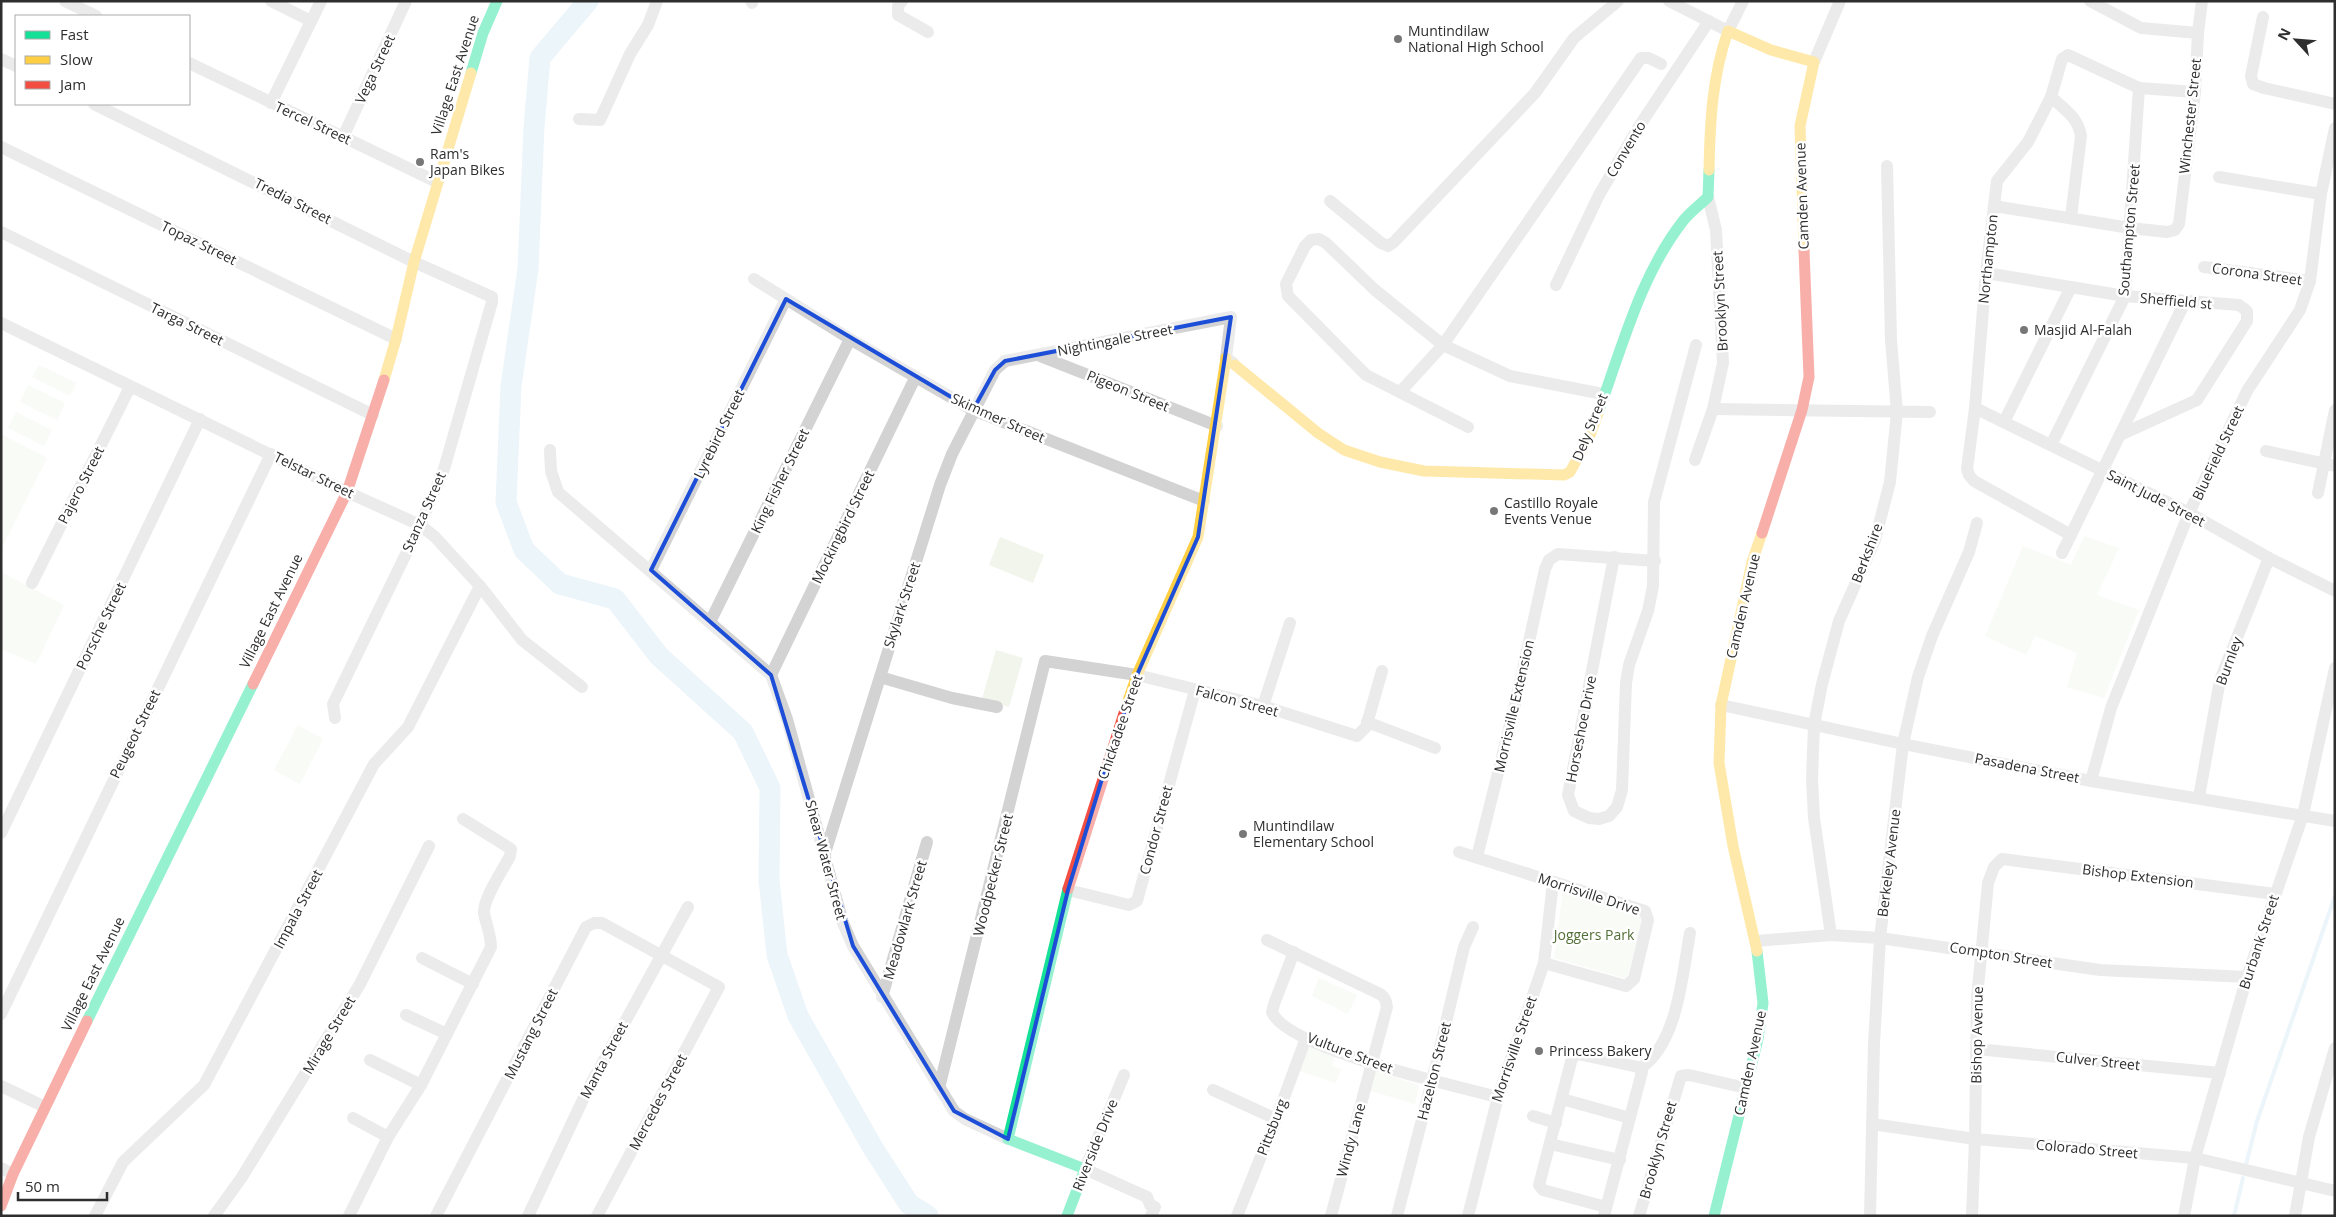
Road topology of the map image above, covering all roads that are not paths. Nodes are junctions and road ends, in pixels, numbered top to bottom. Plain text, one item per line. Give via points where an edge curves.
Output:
1 (65, 1) edge
2 (271, 1) edge
3 (320, 1) edge
4 (406, 1) edge
5 (497, 1) edge
6 (657, 1) edge
7 (902, 1) edge
8 (1618, 1) edge
9 (1669, 1) edge
10 (1743, 1) edge
11 (1840, 1) edge
12 (2090, 1) edge
13 (2202, 1) edge
14 (94, 15) edge
15 (2263, 17) dead end
16 (311, 21) junction
17 (1709, 21) junction
18 (1728, 31) junction
19 (928, 32) dead end
20 (2198, 33) junction
21 (1, 59) edge
22 (1814, 62) junction
23 (190, 63) edge
24 (1661, 64) dead end
25 (15, 66) edge
26 (2139, 88) junction
27 (2195, 92) junction
28 (2051, 97) junction
29 (271, 102) junction
30 (2335, 104) edge
31 (96, 105) edge
32 (579, 119) dead end
33 (2335, 128) edge
34 (343, 137) junction
35 (1, 147) edge
36 (1887, 166) dead end
37 (2219, 178) dead end
38 (437, 182) junction
39 (2322, 194) junction
40 (1708, 197) junction
41 (1330, 201) dead end
42 (1994, 206) junction
43 (2071, 217) junction
44 (2130, 228) junction
45 (1, 232) edge
46 (414, 262) junction
47 (2204, 267) dead end
48 (1986, 273) junction
49 (754, 279) dead end
50 (2310, 281) junction
51 (1556, 285) dead end
52 (2070, 287) junction
53 (2125, 296) junction
54 (492, 297) joint
55 (786, 298) junction
56 (2186, 302) junction
57 (1231, 317) joint
58 (1, 323) edge
59 (850, 339) junction
60 (396, 340) junction
61 (1443, 345) junction
62 (1696, 345) dead end
63 (1040, 356) junction
64 (1230, 362) junction
65 (999, 365) joint
66 (915, 378) junction
67 (130, 387) junction
68 (1401, 391) junction
69 (1604, 394) junction
70 (1975, 408) junction
71 (1713, 409) junction
72 (974, 410) junction
73 (1802, 410) junction
74 (2335, 410) edge
75 (1897, 412) junction
76 (1930, 412) dead end
77 (373, 415) junction
78 (200, 419) junction
79 (2004, 422) junction
80 (1217, 426) junction
81 (1468, 426) dead end
82 (2120, 435) junction
83 (2051, 445) junction
84 (550, 450) dead end
85 (2266, 451) dead end
86 (271, 454) junction
87 (1695, 460) dead end
88 (2329, 465) edge
89 (2102, 471) junction
90 (347, 492) junction
91 (2318, 492) dead end
92 (1204, 501) junction
93 (2189, 513) junction
94 (1977, 523) dead end
95 (420, 525) junction
96 (2071, 535) junction
97 (2062, 553) dead end
98 (1614, 557) junction
99 (2269, 558) junction
100 (1655, 561) junction
101 (651, 570) junction
102 (32, 583) dead end
103 (480, 586) junction
104 (2335, 591) edge
105 (710, 622) junction
106 (1290, 623) dead end
107 (1045, 661) joint
108 (2335, 668) edge
109 (1382, 671) dead end
110 (771, 675) junction
111 (1137, 675) junction
112 (880, 677) junction
113 (582, 687) dead end
114 (1194, 690) junction
115 (1721, 705) junction
116 (997, 706) dead end
117 (1263, 706) junction
118 (335, 718) dead end
119 (1367, 722) junction
120 (1814, 725) junction
121 (1903, 744) junction
122 (1435, 748) dead end
123 (2090, 780) junction
124 (2200, 797) junction
125 (2303, 815) junction
126 (463, 819) dead end
127 (2335, 821) edge
128 (1, 833) edge
129 (927, 842) dead end
130 (429, 846) dead end
131 (1459, 852) dead end
132 (825, 853) junction
133 (1477, 857) junction
134 (2002, 859) joint
135 (1553, 882) junction
136 (1068, 890) junction
137 (2275, 894) junction
138 (688, 907) dead end
139 (1473, 927) dead end
140 (1690, 933) dead end
141 (1830, 935) junction
142 (1880, 938) junction
143 (1267, 940) dead end
144 (1756, 941) junction
145 (1981, 951) junction
146 (1294, 952) junction
147 (661, 956) junction
148 (422, 958) dead end
149 (1544, 963) junction
150 (2246, 977) junction
151 (473, 984) junction
152 (719, 987) joint
153 (882, 997) junction
154 (1, 1014) edge
155 (406, 1015) dead end
156 (447, 1034) junction
157 (1306, 1038) junction
158 (2335, 1048) edge
159 (1977, 1049) junction
160 (370, 1060) dead end
161 (1371, 1064) junction
162 (1641, 1068) junction
163 (2220, 1073) junction
164 (1124, 1075) dead end
165 (1432, 1081) junction
166 (421, 1085) junction
167 (1, 1086) edge
168 (940, 1088) junction
169 (1746, 1088) junction
170 (1213, 1090) dead end
171 (1498, 1097) junction
172 (1562, 1099) junction
173 (45, 1107) junction
174 (1533, 1116) dead end
175 (353, 1118) dead end
176 (1630, 1118) junction
177 (1276, 1119) junction
178 (1556, 1123) junction
179 (1872, 1124) junction
180 (388, 1137) junction
181 (1008, 1139) junction
182 (1975, 1139) junction
183 (1550, 1144) junction
184 (2195, 1158) junction
185 (1620, 1160) junction
186 (1, 1168) edge
187 (1084, 1169) junction
188 (14, 1174) junction
189 (2300, 1182) junction
190 (2335, 1191) edge
191 (1, 1206) edge
192 (1605, 1211) edge
193 (94, 1216) edge
194 (214, 1216) edge
195 (349, 1216) edge
196 (436, 1216) edge
197 (528, 1216) edge
198 (597, 1216) edge
199 (1067, 1216) edge
200 (1151, 1216) edge
201 (1237, 1216) edge
202 (1330, 1216) edge
203 (1397, 1216) edge
204 (1468, 1216) edge
205 (1639, 1216) edge
206 (1714, 1216) edge
207 (1870, 1216) edge
208 (1972, 1216) edge
209 (2184, 1216) edge
210 (2295, 1216) edge

1 - 14 street
2 - 16 street
3 - 16 street
4 - 34 street, Vega Street
5 - 38 street, Village East Avenue via 483,33
6 - 32 street via 600,120
7 - 19 street via 898,15
8 - 41 street via 1574,38 1535,93 1394,242 1388,246 1381,243
9 - 17 street
10 - 18 street
11 - 22 street, Camden Avenue
12 - 20 street via 2141,28
13 - 20 street, Winchester Street
15 - 30 street via 2251,76 2253,84
16 - 29 street
17 - 18 street
17 - 51 street, Convento via 1638,128 1599,195
18 - 22 street via 1771,50
18 - 40 street via 1719,53 1709,115
20 - 27 street, Winchester Street
21 - 25 street
22 - 73 street, Camden Avenue via 1800,126 1809,377
23 - 29 street, Tercel Street
24 - 61 street via 1641,58
26 - 27 street
26 - 28 street, Northampton via 2068,55 2062,59
26 - 44 street, Southampton Street
27 - 44 street, Winchester Street via 2179,224 2175,230 2167,232
28 - 42 street, Northampton via 2028,142 1997,181
28 - 43 street via 2077,120 2080,127
29 - 34 street, Tercel Street
31 - 46 street, Tredia Street
33 - 39 street, BlueField Street
34 - 38 street, Tercel Street
35 - 60 street, Topaz Street
36 - 75 street, Berkshire via 1890,340
37 - 39 street
38 - 46 street, Village East Avenue
39 - 50 street, BlueField Street
40 - 69 street, Dely Street via 1684,220 1657,260
40 - 71 street, Brooklyn Street via 1716,230 1724,340 1724,363
42 - 43 street
42 - 48 street, Northampton
43 - 44 street
44 - 53 street, Southampton Street
45 - 77 street, Targa Street
46 - 54 street, Tredia Street
46 - 60 street, Village East Avenue
47 - 50 street, Corona Street
48 - 52 street, Sheffield st
48 - 70 street, Northampton
49 - 55 street, Skimmer Street
50 - 93 street, BlueField Street via 2300,310 2248,391
52 - 53 street, Sheffield st
52 - 79 street
53 - 56 street, Sheffield st
53 - 83 street, Southampton Street
54 - 95 street, Stanza Street via 444,469
55 - 59 street, Skimmer Street
55 - 101 street, Lyrebird Street
56 - 82 street
56 - 82 street, Sheffield st via 2239,305 2247,311 2247,321 2197,400
57 - 63 street, Nightingale Street
57 - 64 street, Chickadee Street
58 - 67 street, Telstar Street
59 - 66 street, Skimmer Street
59 - 105 street, King Fisher Street
60 - 77 street, Village East Avenue
61 - 68 street
61 - 68 street via 1375,290 1326,243 1311,240 1305,246 1286,284 1288,296 1366,375
61 - 69 street via 1510,376
62 - 100 street, Horseshoe Drive via 1654,502
63 - 65 street, Nightingale Street via 1005,361
63 - 80 street, Pigeon Street
64 - 69 street, Dely Street via 1288,410 1344,450 1424,471 1567,474 1576,465 1590,435
64 - 80 street, Chickadee Street
65 - 72 street, Skylark Street
66 - 72 street, Skimmer Street
66 - 110 street, Mockingbird Street
67 - 78 street, Telstar Street
67 - 102 street, Pajero Street
68 - 81 street
70 - 79 street, Saint Jude Street
70 - 96 street, Northampton via 1967,469 1969,475 1974,481
71 - 73 street
71 - 87 street, Brooklyn Street
72 - 92 street, Skimmer Street
72 - 112 street, Skylark Street via 940,485
73 - 75 street
73 - 115 street, Camden Avenue via 1752,562
74 - 88 street
75 - 76 street
75 - 120 street, Berkshire via 1890,482 1875,540 1839,621
77 - 90 street, Village East Avenue
78 - 86 street, Telstar Street
78 - 128 street, Porsche Street
79 - 83 street, Saint Jude Street
80 - 92 street, Chickadee Street
82 - 89 street
83 - 89 street, Saint Jude Street
84 - 101 street, Shear Water Street via 551,471 558,492
85 - 88 street
86 - 90 street, Telstar Street
86 - 154 street, Peugeot Street
88 - 91 street
89 - 93 street, Saint Jude Street
89 - 96 street
90 - 95 street, Telstar Street
90 - 173 street, Village East Avenue
92 - 111 street, Chickadee Street via 1191,556
93 - 99 street, Saint Jude Street
93 - 123 street, BlueField Street via 2111,708
94 - 121 street, Berkeley Avenue via 1969,552 1929,644
95 - 103 street, Telstar Street
95 - 118 street, Stanza Street via 333,704
96 - 97 street
98 - 100 street
98 - 100 street, Horseshoe Drive via 1568,794 1574,811 1599,819 1613,812 1622,790 1626,683 1648,610
98 - 133 street, Morrisville Extension via 1558,554 1553,555 1545,569
99 - 104 street, Saint Jude Street
99 - 124 street, Burnley via 2220,680
101 - 105 street, Shear Water Street
103 - 113 street, Telstar Street via 522,640
103 - 193 street, Impala Street via 408,727 374,764 204,1085 123,1162
105 - 110 street, Shear Water Street
106 - 117 street
107 - 111 street, Falcon Street
107 - 168 street, Woodpecker Street
108 - 125 street, Burbank Street
109 - 119 street
110 - 132 street, Shear Water Street via 787,719
111 - 114 street, Falcon Street
111 - 136 street, Chickadee Street
112 - 116 street via 952,698
112 - 132 street, Skylark Street
114 - 117 street, Falcon Street
114 - 136 street, Condor Street via 1137,901 1130,906
115 - 120 street, Pasadena Street
115 - 144 street, Camden Avenue via 1719,763 1733,846
117 - 119 street, Falcon Street via 1353,736 1360,734
119 - 122 street
120 - 121 street, Pasadena Street
120 - 141 street, Berkshire via 1814,818
121 - 123 street, Pasadena Street
121 - 142 street, Berkeley Avenue
123 - 124 street, Pasadena Street
124 - 125 street, Pasadena Street
125 - 127 street, Pasadena Street
125 - 137 street, Burbank Street
126 - 151 street via 511,849 486,900 484,910 492,947
129 - 153 street, Meadowlark Street
130 - 194 street, Mirage Street via 360,984 242,1177
131 - 133 street, Morrisville Drive
132 - 153 street, Shear Water Street via 843,923
133 - 135 street, Morrisville Drive
134 - 137 street, Bishop Extension
134 - 145 street, Bishop Avenue via 1994,867 1988,883
135 - 149 street, Morrisville Street
135 - 149 street, Morrisville Drive via 1645,911 1648,920 1634,980 1626,986
136 - 181 street, Chickadee Street
137 - 150 street, Burbank Street
138 - 147 street, Manta Street
139 - 165 street, Hazelton Street via 1464,946
140 - 162 street via 1671,1025 1651,1061
141 - 142 street, Compton Street
141 - 144 street, Compton Street
142 - 145 street, Compton Street
142 - 179 street, Berkeley Avenue
143 - 146 street, Windy Lane
144 - 169 street, Camden Avenue via 1763,1004
145 - 150 street, Compton Street via 2100,970
145 - 159 street, Bishop Avenue
146 - 157 street, Vulture Street via 1272,1012 1279,1022
146 - 161 street, Windy Lane via 1384,996 1387,1007
147 - 152 street, Mustang Street
147 - 196 street, Mustang Street via 602,923 582,923
147 - 197 street, Manta Street via 587,1091
148 - 151 street
149 - 171 street, Morrisville Street
150 - 163 street, Burbank Street
151 - 156 street
152 - 198 street, Mercedes Street
153 - 168 street, Shear Water Street
155 - 156 street
156 - 166 street
157 - 161 street, Vulture Street
157 - 177 street, Pittsburg
158 - 189 street via 2309,1137
159 - 163 street, Culver Street
159 - 182 street, Bishop Avenue
160 - 166 street
161 - 165 street, Vulture Street
161 - 202 street, Windy Lane
162 - 172 street via 1576,1055 1572,1058
162 - 176 street
163 - 184 street, Burbank Street
164 - 187 street, Riverside Drive
165 - 171 street, Vulture Street
165 - 203 street, Hazelton Street
166 - 180 street
167 - 173 street
168 - 181 street, Shear Water Street via 954,1111
169 - 205 street, Brooklyn Street via 1689,1075 1680,1076
169 - 206 street, Camden Avenue
170 - 177 street
171 - 204 street, Morrisville Street
172 - 176 street
172 - 178 street
173 - 188 street, Village East Avenue
174 - 178 street
175 - 180 street
176 - 185 street
177 - 201 street, Pittsburg
178 - 183 street
179 - 182 street, Colorado Street
179 - 207 street, Berkeley Avenue
180 - 195 street
181 - 187 street, Shear Water Street
182 - 184 street, Colorado Street
182 - 208 street, Bishop Avenue
183 - 185 street
183 - 192 street via 1539,1181 1540,1188
184 - 189 street, Colorado Street
184 - 209 street, Burbank Street
185 - 192 street
186 - 188 street
187 - 199 street, Riverside Drive
187 - 200 street, Shear Water Street via 1146,1197 1155,1207
188 - 191 street, Village East Avenue
189 - 190 street, Colorado Street
189 - 210 street

